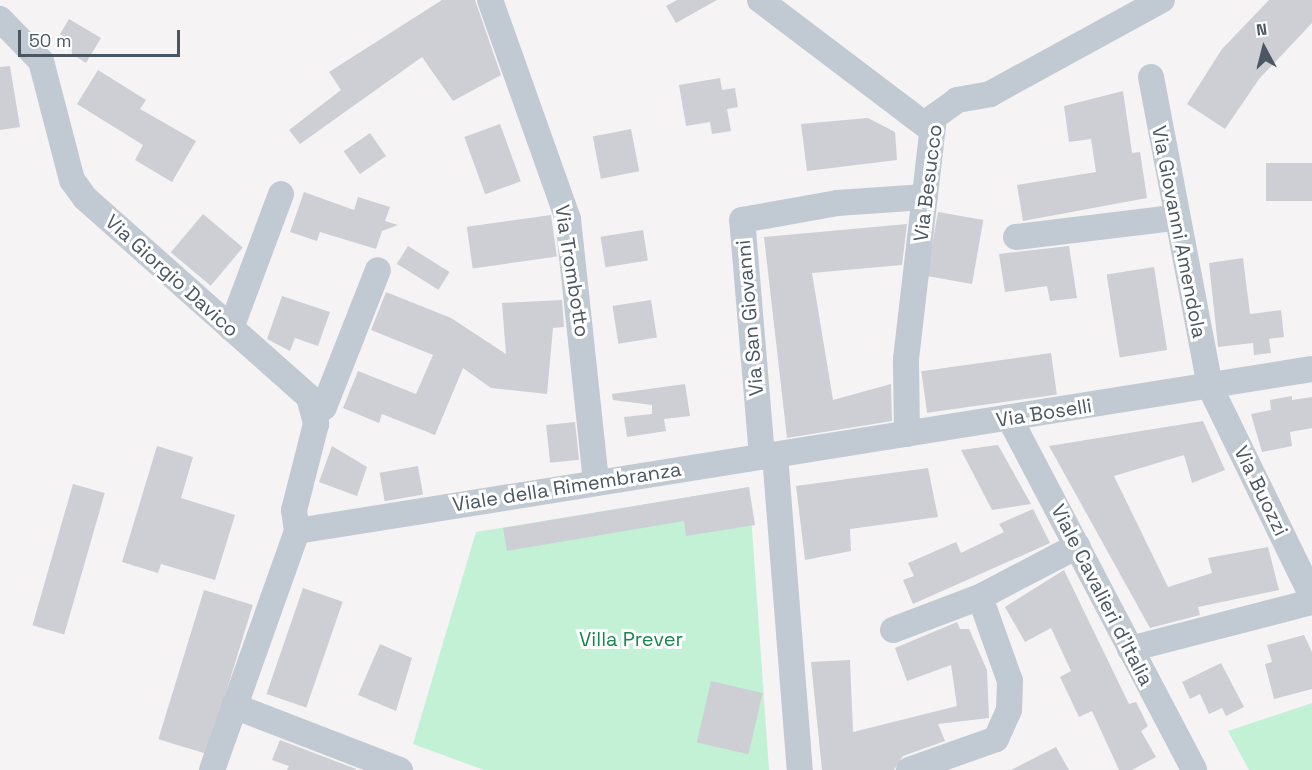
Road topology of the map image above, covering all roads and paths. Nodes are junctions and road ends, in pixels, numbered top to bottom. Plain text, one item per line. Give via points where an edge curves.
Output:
1 (490, 0) edge
2 (760, 0) edge
3 (1162, 0) edge
4 (0, 19) edge
5 (1151, 77) dead end
6 (932, 130) junction
7 (281, 194) dead end
8 (925, 196) junction
9 (1173, 218) junction
10 (1016, 237) dead end
11 (378, 270) dead end
12 (231, 328) junction
13 (1312, 369) edge
14 (1210, 387) junction
15 (315, 414) junction
16 (1010, 419) junction
17 (907, 434) junction
18 (769, 456) junction
19 (596, 482) junction
20 (297, 531) junction
21 (1077, 546) junction
22 (1312, 596) edge
23 (980, 597) junction
24 (1312, 602) edge
25 (893, 630) dead end
26 (1130, 649) junction
27 (234, 706) junction
28 (1191, 769) edge
29 (212, 770) edge
30 (400, 770) edge
31 (800, 770) edge
32 (909, 770) edge

1 - 19 street, Via Trombotto via 568,219
2 - 6 street
3 - 6 street, Via Besucco via 990,93 957,100 934,117
4 - 12 street, Via Giorgio Davico via 41,61 72,180 85,198
5 - 9 street, Via Giovanni Amendola
6 - 8 street, Via Besucco
7 - 12 street
8 - 17 street, Via Besucco via 906,359
8 - 18 street, Via San Giovanni via 837,203 742,220
9 - 10 street
9 - 14 street, Via Giovanni Amendola
11 - 15 street via 324,407
12 - 15 street, Via Giorgio Davico via 309,397
13 - 14 street, Via Boselli
14 - 16 street, Via Boselli
14 - 22 street, Via Buozzi
15 - 20 street via 294,510
16 - 17 street, Via Boselli
16 - 21 street, Viale Cavalieri d'Italia
17 - 18 street, Via Boselli
18 - 19 street, Viale della Rimembranza
18 - 31 street
19 - 20 street, Viale della Rimembranza
20 - 27 street
21 - 23 street
21 - 26 street, Viale Cavalieri d'Italia
23 - 25 street
23 - 32 street via 1010,681 1009,710 996,739
24 - 26 street
26 - 28 street, Viale Cavalieri d'Italia
27 - 29 street
27 - 30 street

